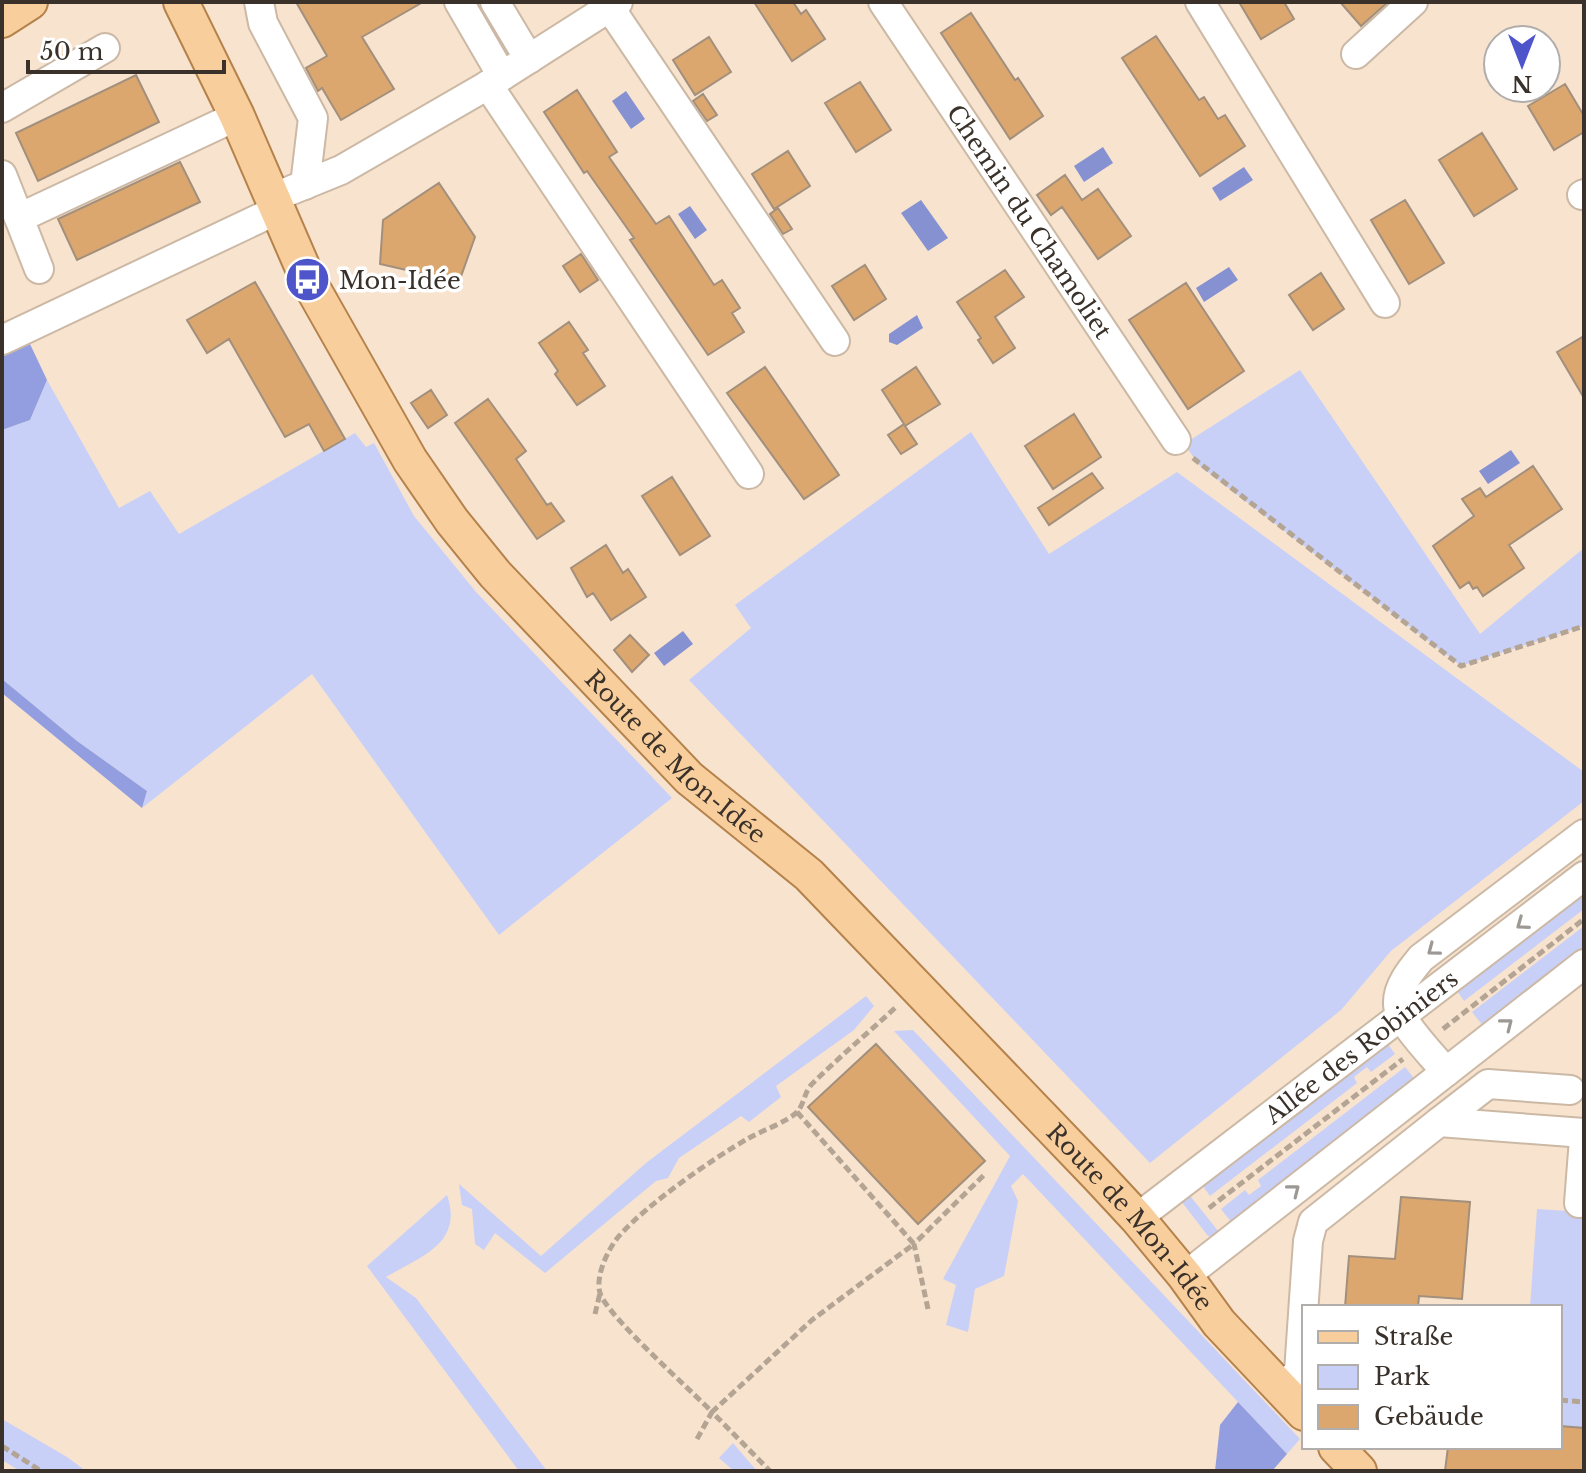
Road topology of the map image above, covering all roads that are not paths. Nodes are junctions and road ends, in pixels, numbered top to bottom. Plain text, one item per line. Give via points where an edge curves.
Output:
1 (30, 2) edge
2 (181, 2) edge
3 (259, 2) edge
4 (459, 2) edge
5 (495, 2) edge
6 (883, 2) edge
7 (1200, 2) edge
8 (1413, 2) edge
9 (614, 5) edge
10 (2, 20) edge
11 (105, 48) dead end
12 (1356, 54) dead end
13 (529, 59) junction
14 (495, 81) junction
15 (2, 108) edge
16 (237, 116) junction
17 (2, 175) edge
18 (305, 185) junction
19 (274, 204) junction
20 (19, 218) junction
21 (39, 269) dead end
22 (1385, 303) dead end
23 (2, 340) edge
24 (835, 341) dead end
25 (1176, 440) road end
26 (749, 474) dead end
27 (1584, 834) edge
28 (1584, 876) edge
29 (1584, 964) edge
30 (1401, 1016) junction
31 (1446, 1072) junction
32 (1570, 1090) dead end
33 (1439, 1122) junction
34 (1584, 1133) edge
35 (1584, 1139) edge
36 (1579, 1203) dead end
37 (1137, 1218) junction
38 (1185, 1276) junction
39 (1304, 1305) edge
40 (1302, 1328) edge
41 (1280, 1389) junction
42 (1302, 1411) edge
43 (1338, 1449) edge
44 (1359, 1471) edge

1 - 10 main road
2 - 16 main road, Route de Mon-Idée
3 - 18 street via 263,23 313,118
4 - 14 street
5 - 13 street
6 - 25 street, Chemin du Chamoliet
7 - 22 street
8 - 12 street
9 - 13 street
9 - 24 street
11 - 15 street
13 - 14 street
14 - 18 street via 341,170
14 - 26 street
16 - 19 main road, Route de Mon-Idée
16 - 20 street
17 - 20 street
18 - 19 street
19 - 23 street
19 - 37 main road, Route de Mon-Idée via 308,280 410,460 495,574 689,778 809,875
20 - 21 street
27 -> 30 street via 1421,958 1406,976 1397,1002
28 -> 30 street, Allée des Robiniers
31 -> 29 street
30 - 31 street
30 - 37 street, Allée des Robiniers
38 -> 31 street
32 - 33 street via 1488,1084
33 - 34 street
33 - 39 street via 1313,1222
35 - 36 street
37 - 38 main road, Route de Mon-Idée
38 - 41 main road, Route de Mon-Idée via 1219,1323
40 - 41 street via 1299,1372
41 - 42 main road, Route de Mon-Idée
43 - 44 main road

